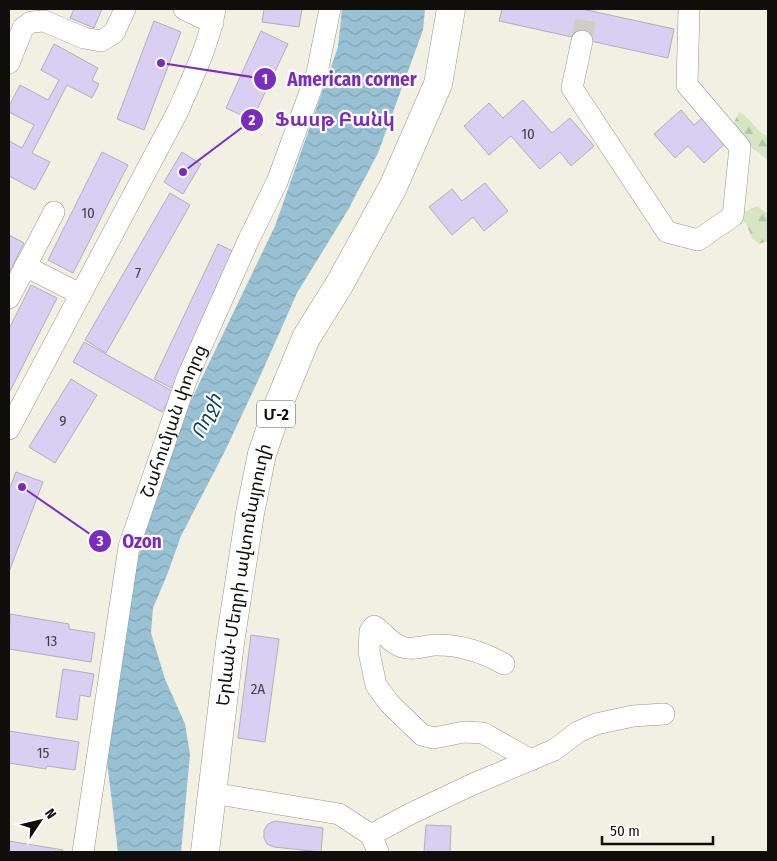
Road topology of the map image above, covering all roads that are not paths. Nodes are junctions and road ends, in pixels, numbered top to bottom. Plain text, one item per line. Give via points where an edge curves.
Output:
1 (125, 9) edge
2 (184, 9) edge
3 (330, 9) edge
4 (451, 9) edge
5 (689, 9) edge
6 (214, 16) edge
7 (582, 42) tunnel mouth
8 (9, 63) edge
9 (54, 212) dead end
10 (25, 266) junction
11 (80, 294) junction
12 (9, 298) edge
13 (9, 429) edge
14 (504, 664) dead end
15 (664, 714) dead end
16 (531, 760) junction
17 (212, 793) junction
18 (374, 844) edge
19 (83, 852) edge
20 (205, 852) edge

1 - 8 street via 114,33 101,41 84,38 44,21 31,22 23,28
2 - 6 street
3 - 19 street, Շահումյան փողոց via 317,73 284,164 187,378 129,547
4 - 17 highway, Երևան-Մեղրի ավտոմայրուղի / Մ-2 via 438,84 393,187 306,338 262,454 230,643
5 - 7 street via 687,85 740,147 733,216 698,240 667,232 572,88
6 - 11 street via 200,61 178,111
9 - 10 street
10 - 11 street
10 - 12 street
11 - 13 street
14 - 16 street via 488,654 466,648 436,644 404,648 392,643 374,626 370,631 369,652 376,685 389,703 422,735 434,738 464,732 483,733
15 - 16 street via 633,716 596,724
16 - 18 street via 462,789
17 - 18 street via 339,814
17 - 20 highway, Երևան-Մեղրի ավտոմայրուղի / Մ-2

